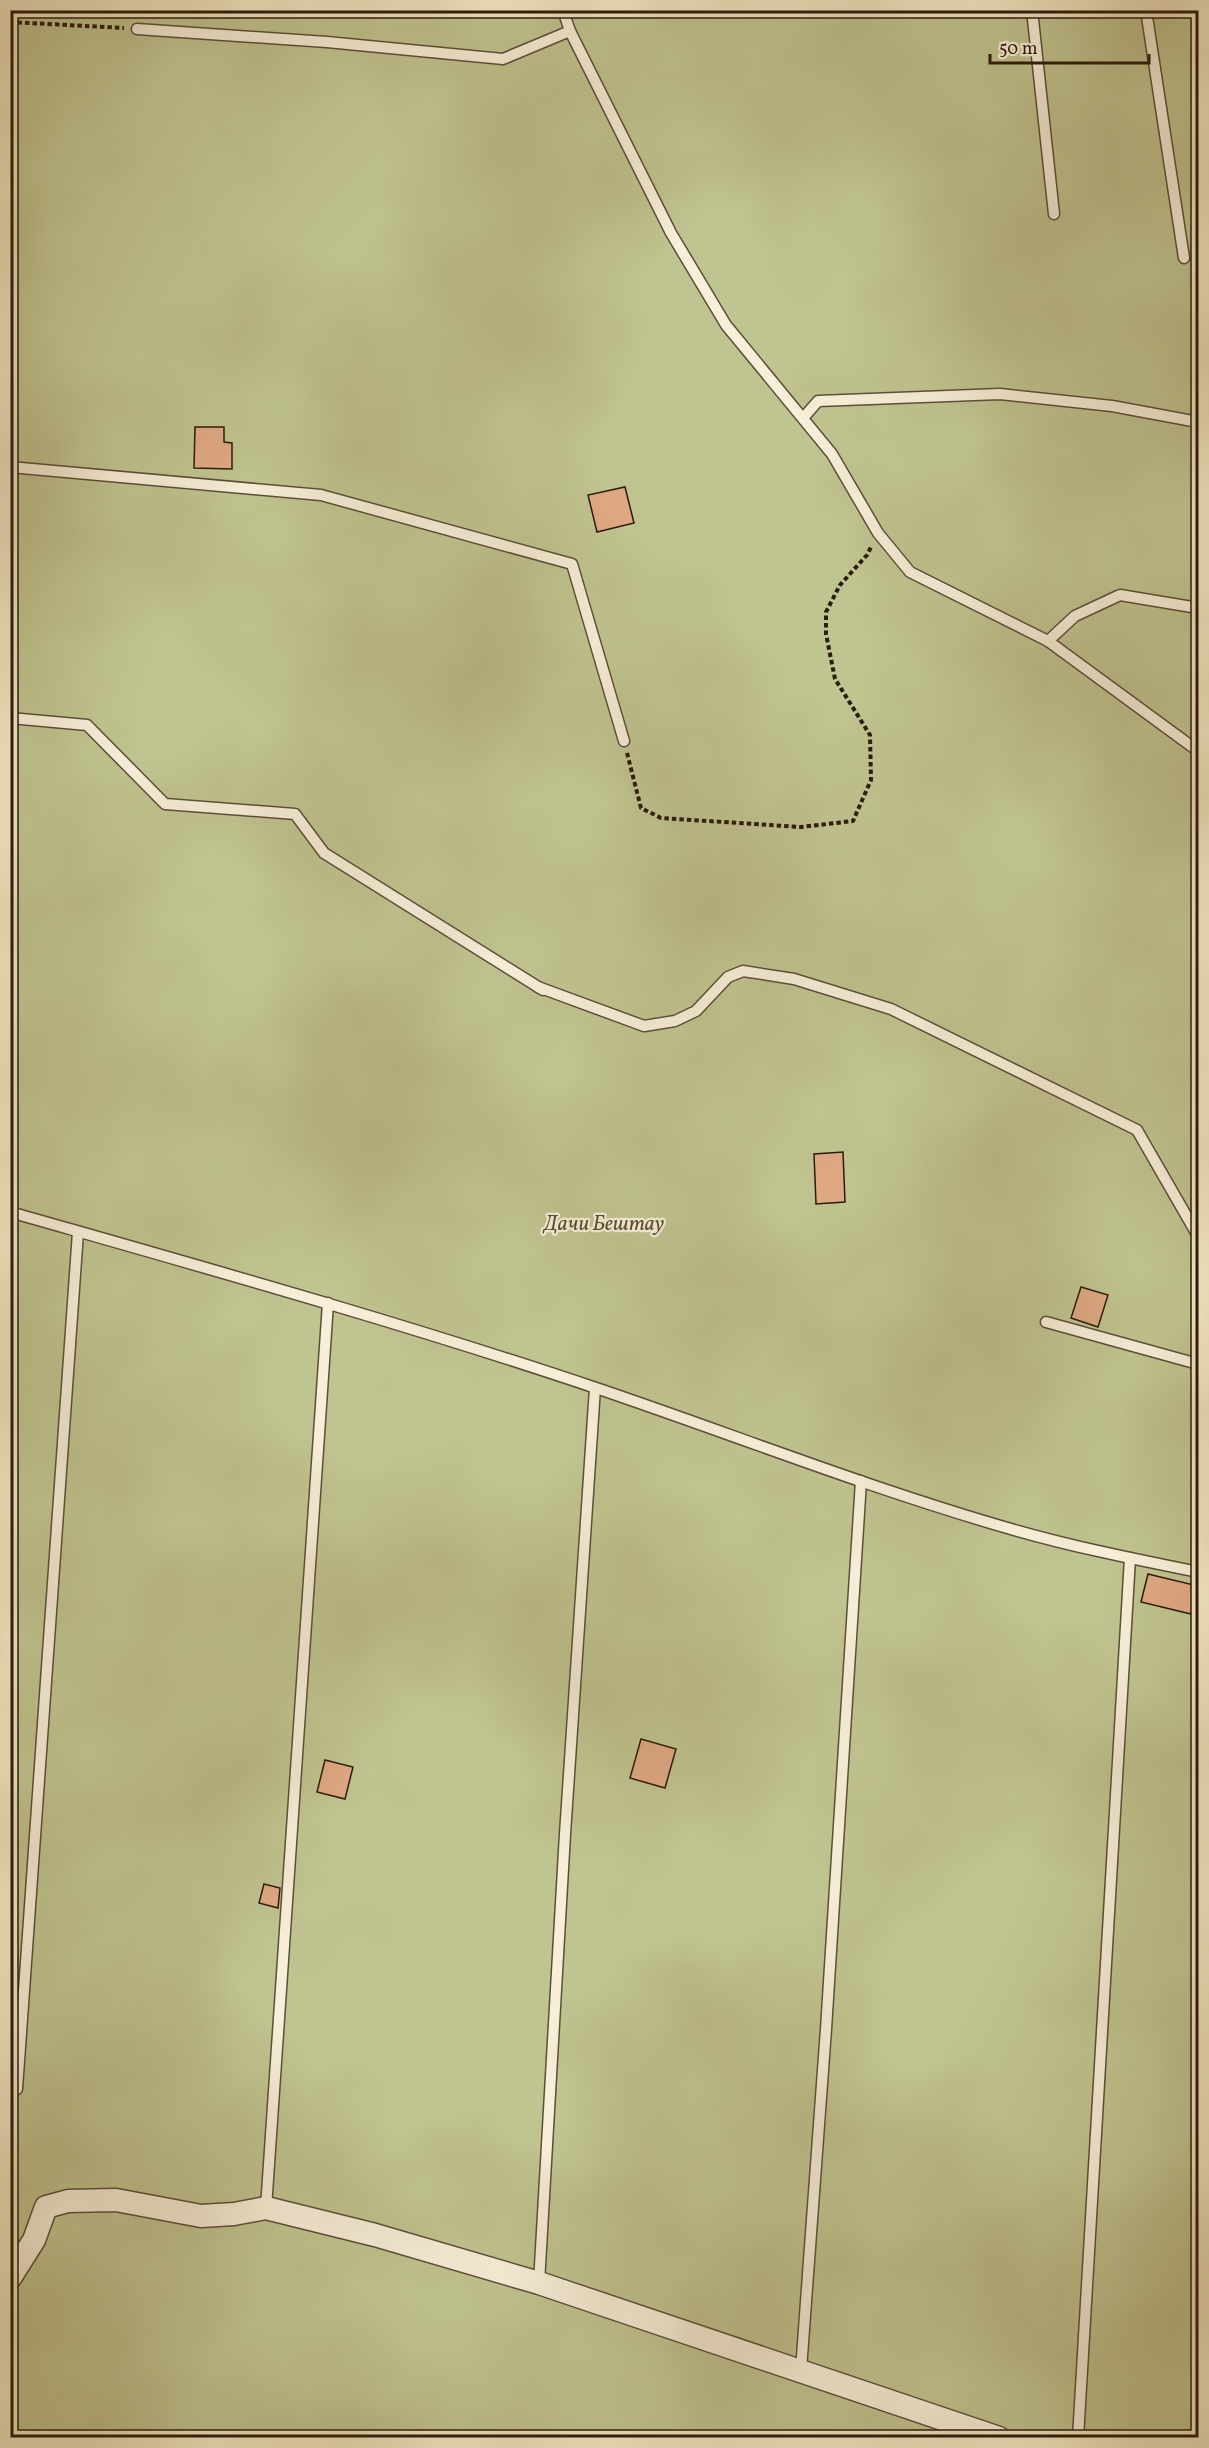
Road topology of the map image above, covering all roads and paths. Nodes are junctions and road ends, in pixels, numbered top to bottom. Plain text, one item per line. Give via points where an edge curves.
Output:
1 (562, 10) edge
2 (1032, 10) edge
3 (1146, 10) edge
4 (10, 22) edge
5 (137, 29) joint
6 (570, 31) junction
7 (1054, 214) dead end
8 (1184, 258) dead end
9 (804, 417) junction
10 (1198, 422) edge
11 (10, 467) edge
12 (878, 533) junction
13 (1198, 608) edge
14 (1048, 641) junction
15 (10, 718) edge
16 (624, 741) joint
17 (1198, 751) edge
18 (10, 1212) edge
19 (78, 1232) junction
20 (1198, 1236) edge
21 (328, 1303) junction
22 (1046, 1322) dead end
23 (1198, 1364) edge
24 (595, 1388) junction
25 (861, 1481) junction
26 (1130, 1558) junction
27 (1198, 1572) edge
28 (17, 2089) dead end
29 (266, 2208) junction
30 (10, 2278) edge
31 (539, 2283) junction
32 (801, 2370) junction
33 (999, 2438) edge
34 (1078, 2438) edge

1 - 6 lane
2 - 7 lane
3 - 8 lane
4 - 5 path
5 - 6 lane via 503,59
6 - 9 lane via 671,233 720,315
9 - 10 lane via 818,401 1000,394 1112,406
9 - 12 lane via 832,454
11 - 16 lane via 321,495 572,564
12 - 14 lane via 910,572
12 - 16 path via 867,555 840,585 826,612 835,679 870,735 871,780 853,821 801,827 662,818 641,808
13 - 14 lane via 1120,595 1075,616
14 - 17 lane
15 - 20 lane via 87,724 165,804 295,814 324,853 541,989 644,1026 675,1021 696,1011 728,978 743,971 794,979 891,1009 1137,1130
18 - 19 lane
19 - 21 lane
19 - 28 lane
21 - 24 lane
21 - 29 lane
22 - 23 lane
24 - 25 lane
24 - 31 lane
25 - 26 lane via 1005,1528
25 - 32 lane
26 - 27 lane
26 - 34 lane
29 - 30 street via 201,2216 116,2200 68,2201 46,2207 34,2240
29 - 31 street
31 - 32 street
32 - 33 street

